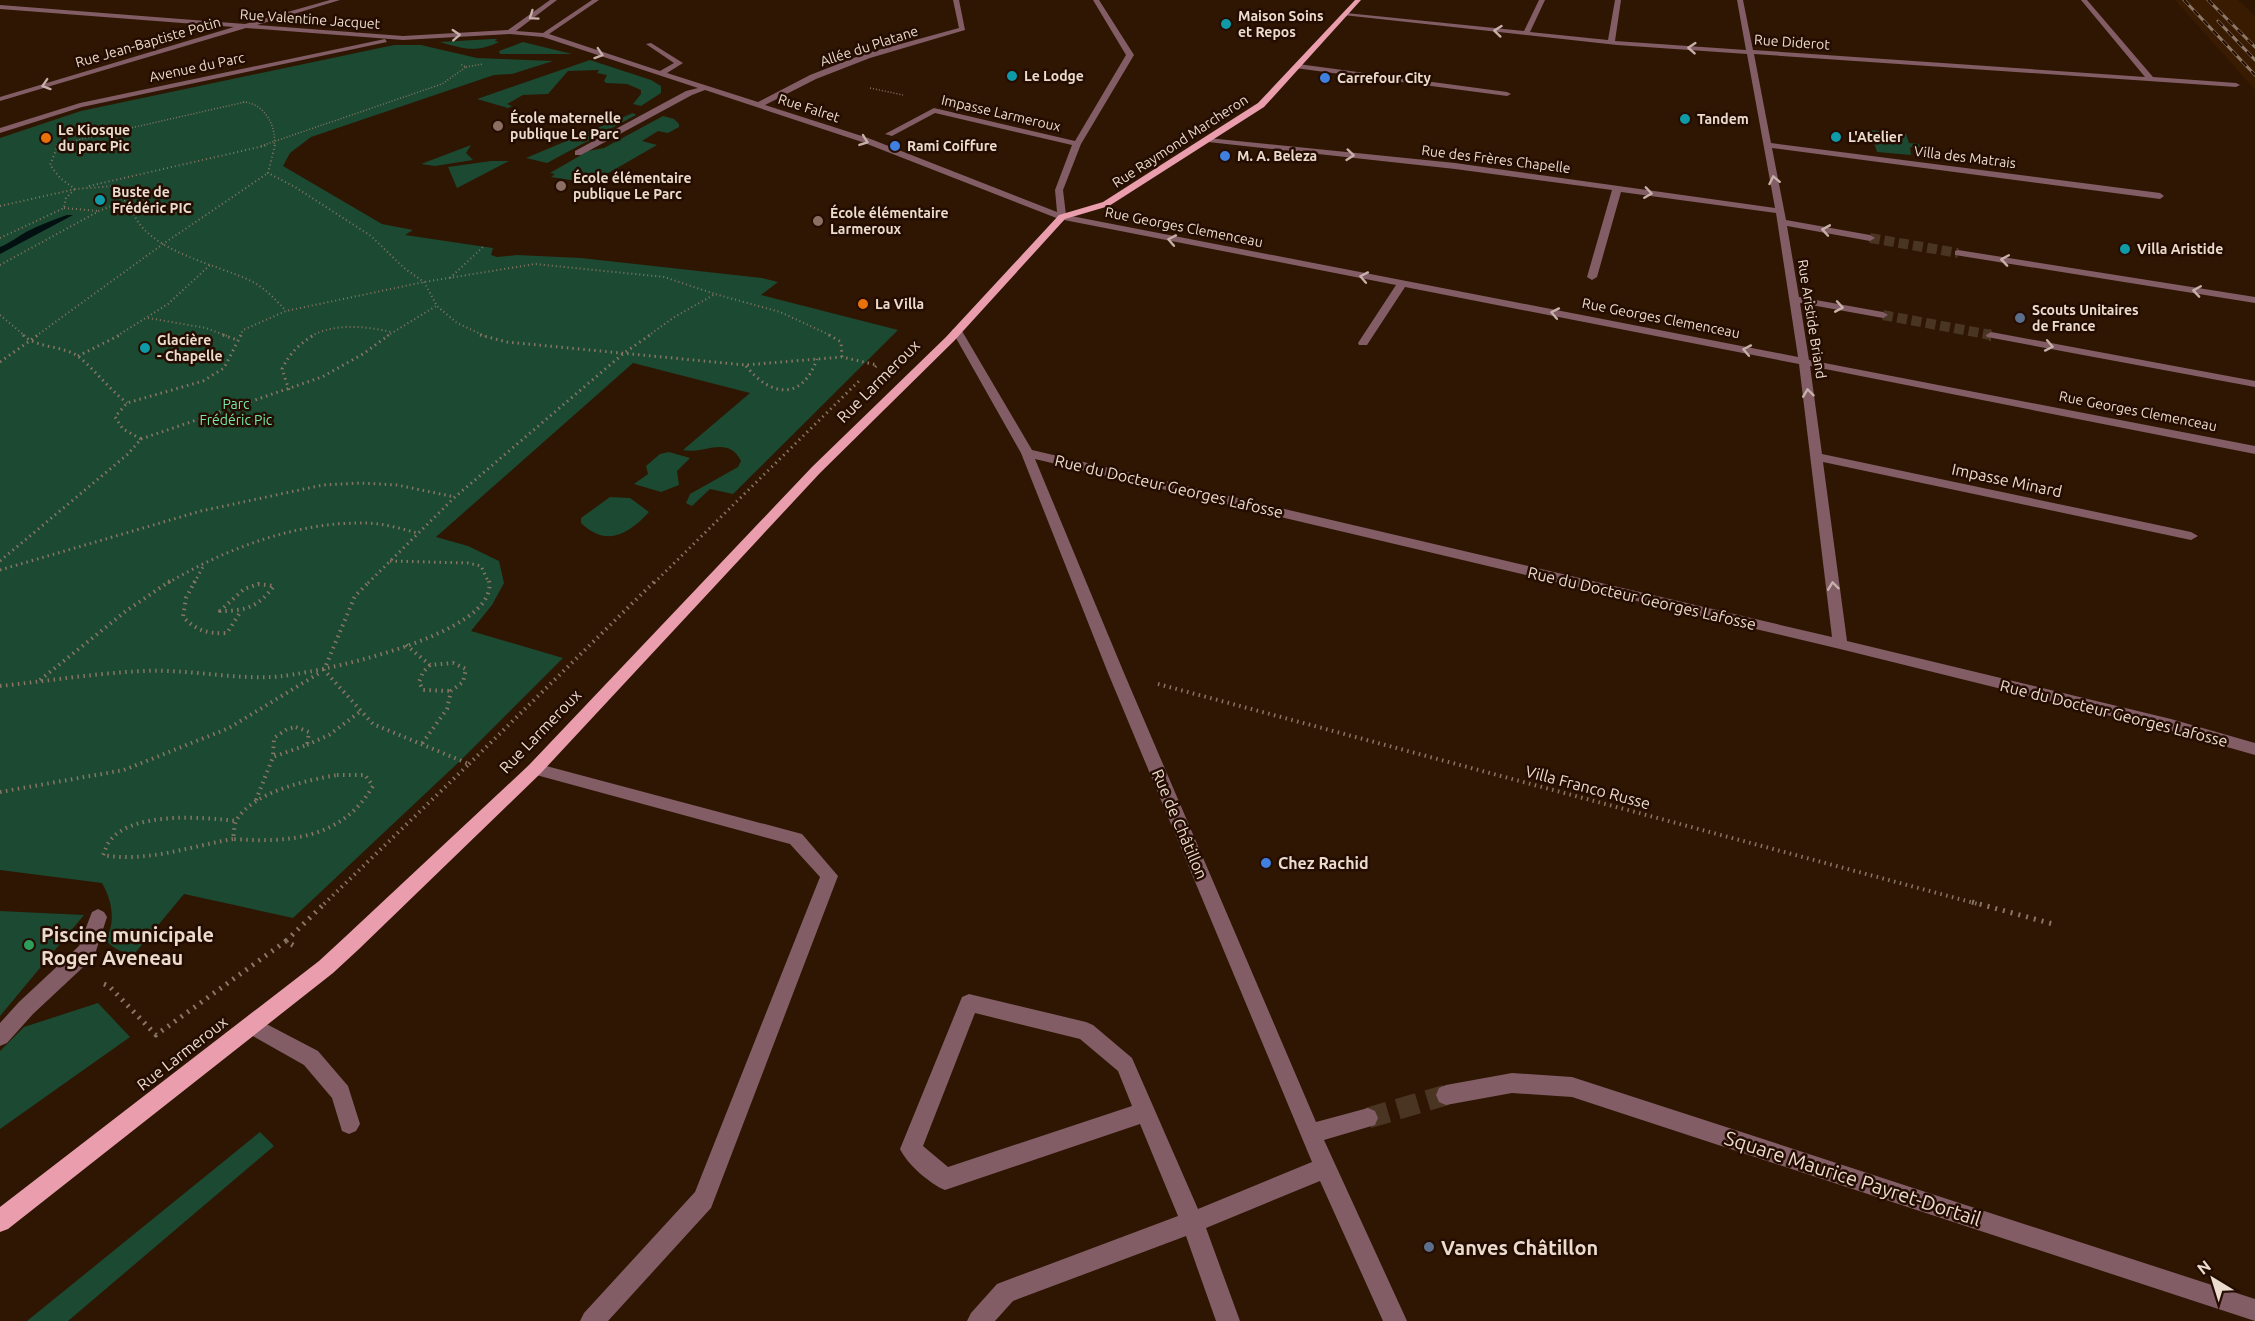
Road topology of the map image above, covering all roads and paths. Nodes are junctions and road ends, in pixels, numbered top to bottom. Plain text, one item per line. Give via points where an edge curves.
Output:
1 (337, 0) edge
2 (554, 0) edge
3 (596, 0) edge
4 (956, 0) edge
5 (1096, 0) edge
6 (1358, 0) edge
7 (1542, 0) edge
8 (1618, 0) edge
9 (1740, 0) edge
10 (2084, 0) edge
11 (0, 7) edge
12 (1346, 15) junction
13 (243, 27) junction
14 (510, 32) junction
15 (1526, 34) junction
16 (544, 35) junction
17 (403, 38) junction
18 (1611, 42) junction
19 (650, 45) dead end
20 (1750, 51) junction
21 (457, 63) dead end
22 (1298, 66) junction
23 (660, 74) junction
24 (813, 77) junction
25 (2151, 79) junction
26 (2236, 85) dead end
27 (705, 88) junction
28 (1507, 94) dead end
29 (0, 99) edge
30 (249, 101) junction
31 (215, 103) dead end
32 (759, 105) junction
33 (661, 110) junction
34 (934, 110) junction
35 (674, 114) dead end
36 (0, 131) edge
37 (889, 134) dead end
38 (60, 140) dead end
39 (1208, 140) junction
40 (276, 143) junction
41 (1077, 144) junction
42 (57, 145) junction
43 (1767, 145) junction
44 (46, 148) dead end
45 (578, 153) dead end
46 (268, 173) junction
47 (75, 189) junction
48 (1617, 189) junction
49 (2160, 196) dead end
50 (129, 200) junction
51 (0, 206) edge
52 (64, 208) junction
53 (99, 211) junction
54 (1062, 217) junction
55 (1781, 217) junction
56 (0, 238) edge
57 (1870, 238) tunnel mouth
58 (163, 244) junction
59 (483, 247) dead end
60 (1958, 253) tunnel mouth
61 (0, 265) edge
62 (210, 265) junction
63 (1592, 277) dead end
64 (449, 278) junction
65 (424, 282) junction
66 (1402, 284) junction
67 (715, 294) junction
68 (1794, 299) junction
69 (2255, 300) edge
70 (436, 306) junction
71 (286, 311) junction
72 (0, 315) edge
73 (1883, 315) tunnel mouth
74 (147, 318) junction
75 (957, 331) junction
76 (392, 332) junction
77 (1991, 335) tunnel mouth
78 (237, 340) junction
79 (30, 341) junction
80 (1363, 343) dead end
81 (624, 353) junction
82 (78, 356) junction
83 (842, 357) junction
84 (817, 359) junction
85 (1804, 361) junction
86 (0, 362) edge
87 (746, 365) junction
88 (870, 371) dead end
89 (862, 378) dead end
90 (2255, 384) edge
91 (290, 390) junction
92 (127, 403) junction
93 (141, 439) junction
94 (2255, 450) edge
95 (1027, 453) junction
96 (1817, 458) junction
97 (455, 497) junction
98 (418, 533) junction
99 (2191, 536) dead end
100 (0, 561) edge
101 (389, 561) junction
102 (204, 565) junction
103 (0, 570) edge
104 (241, 611) junction
105 (1840, 644) junction
106 (406, 645) junction
107 (430, 665) junction
108 (324, 670) junction
109 (1116, 673) junction
110 (39, 681) junction
111 (0, 686) edge
112 (451, 691) junction
113 (361, 711) junction
114 (306, 745) junction
115 (421, 745) junction
116 (2255, 749) edge
117 (273, 757) junction
118 (469, 764) junction
119 (535, 769) junction
120 (0, 792) edge
121 (256, 800) junction
122 (236, 820) junction
123 (233, 839) junction
124 (98, 917) dead end
125 (2053, 924) dead end
126 (286, 941) junction
127 (327, 967) junction
128 (109, 986) dead end
129 (251, 1025) junction
130 (0, 1036) edge
131 (1446, 1095) tunnel mouth
132 (1145, 1112) junction
133 (1368, 1118) tunnel mouth
134 (349, 1124) dead end
135 (1310, 1134) junction
136 (1324, 1168) junction
137 (0, 1221) edge
138 (1192, 1222) junction
139 (2255, 1311) edge
140 (592, 1321) edge
141 (979, 1321) edge
142 (1228, 1321) edge
143 (1395, 1321) edge

1 - 13 street, Rue Jean-Baptiste Potin
2 -> 14 street
3 - 16 street
4 - 24 street, Allée du Platane via 963,29 867,56
5 - 41 street via 1130,56
6 - 12 main road, Rue Raymond Marcheron
7 - 15 street
8 - 18 street
9 - 20 street, Rue Aristide Briand
10 - 25 street
11 - 13 street, Rue Valentine Jacquet
15 -> 12 street, Rue Diderot
12 - 22 main road, Rue Raymond Marcheron
13 - 17 street, Rue Valentine Jacquet
13 -> 29 street, Rue Jean-Baptiste Potin
14 - 16 street, Rue Falret
17 -> 14 street, Rue Falret
15 - 18 street, Rue Diderot
16 -> 23 street, Rue Falret
17 - 36 street, Avenue du Parc via 80,105
20 -> 18 street, Rue Diderot
19 - 23 street via 679,63
20 - 25 street, Rue Diderot
20 - 43 street, Rue Aristide Briand
21 - 40 path via 466,67 442,84
22 - 28 street
22 - 39 main road, Rue Raymond Marcheron via 1261,105
23 - 27 street, Rue Falret
24 - 32 street, Allée du Platane
24 - 34 path via 947,103
25 - 26 street, Rue Diderot
27 - 32 street, Rue Falret
27 - 33 street
30 - 31 path
30 - 40 path via 276,127
30 - 42 path
32 -> 54 street, Rue Falret
33 - 35 street
33 - 45 street
34 - 37 street, Impasse Larmeroux
34 - 41 street, Impasse Larmeroux
38 - 42 path
39 -> 48 street, Rue des Frères Chapelle via 1455,166
39 - 54 main road, Rue Raymond Marcheron via 1106,204
40 - 46 path
40 - 47 path
41 - 54 street via 1059,190
42 - 44 path
42 - 47 path via 50,165
43 - 49 street, Villa des Matrais
55 -> 43 street, Rue Aristide Briand
46 - 58 path
46 - 65 path via 371,236
47 - 50 path via 114,186 130,191
47 - 51 path
47 - 52 path via 66,198
48 -> 55 street, Rue des Frères Chapelle
48 - 63 street
50 - 53 path
50 - 58 path via 134,219
52 - 53 path
52 - 56 path
53 - 61 path
66 -> 54 street, Rue Georges Clemenceau
54 - 75 main road, Rue Larmeroux
57 -> 55 street, Rue des Frères Chapelle
55 - 68 street, Rue Aristide Briand
58 - 62 path
58 - 79 path
59 - 64 path
69 -> 60 street
62 - 71 path via 253,282
62 - 74 path via 170,303
64 - 65 path
64 - 67 path via 535,264 664,277
65 - 70 path
65 - 71 path
66 - 80 street
85 -> 66 street, Rue Georges Clemenceau
67 - 81 path
67 - 83 path via 778,310 824,330 841,342
68 -> 73 street
68 - 85 street, Rue Aristide Briand
70 - 76 path
70 - 81 path via 478,334 507,342
71 - 78 path via 243,330
72 - 79 path
74 - 78 path via 206,328
74 - 82 path
75 - 95 street, Rue de Châtillon
75 - 119 main road, Rue Larmeroux via 816,470
76 - 91 path via 363,354
76 - 91 path via 349,326 308,336 285,360 282,369
77 -> 90 street
78 - 92 path via 224,368 203,381
79 - 82 path
79 - 86 path
81 - 87 path
81 - 97 path
82 - 92 path
83 - 84 path
83 - 88 path via 877,365
84 - 87 path
84 - 87 path via 814,373 806,382 780,391 762,385
85 - 94 street, Rue Georges Clemenceau
96 -> 85 street, Rue Aristide Briand
89 - 118 path
91 - 93 path
92 - 93 path via 115,417 123,429
93 - 100 path
95 - 105 street, Rue du Docteur Georges Lafosse
95 - 109 street, Rue de Châtillon
96 - 99 street, Impasse Minard
105 -> 96 street, Rue Aristide Briand
97 - 98 path
97 - 103 path via 397,485 323,485 201,511
98 - 101 path
98 - 102 path via 363,523 327,526 264,540
101 - 106 path via 468,562 481,567 490,582 489,596 469,616
101 - 108 path via 355,596
102 - 104 path via 186,598 183,617 193,628 207,634 227,633
102 - 110 path via 157,590
104 - 104 path via 263,600 274,586 266,582 250,586 238,592 220,611
105 - 116 street, Rue du Docteur Georges Lafosse
106 - 107 path
106 - 108 path
107 - 112 path via 419,682 423,690
107 - 112 path via 460,664 466,669 463,683
108 - 110 path via 271,677 146,670
108 - 113 path
108 - 120 path via 229,728 124,770
109 - 125 path, Villa Franco Russe
109 - 135 street, Rue de Châtillon
110 - 111 path
112 - 115 path via 447,709
113 - 114 path via 329,735
113 - 115 path via 373,724
114 - 117 path
114 - 117 path via 309,732 298,726 287,729 274,738
115 - 118 path
117 - 121 path
118 - 126 path
119 - 127 main road, Rue Larmeroux
119 - 140 street via 796,839 829,876 703,1200
121 - 122 path
121 - 123 path via 336,775 365,775 374,786 364,805 337,824 317,832 286,840
122 - 123 path
122 - 123 path via 214,817 128,826 107,841 103,855 142,855
124 - 130 street via 87,951
126 - 127 path
126 - 128 path via 156,1035
127 - 129 main road, Rue Larmeroux
129 - 134 street via 311,1058 341,1093
129 - 137 main road, Rue Larmeroux
131 - 139 street, Square Maurice Payret-Dortail via 1512,1083 1572,1087
132 - 132 street via 945,1179 911,1149 969,1003 1086,1031 1125,1065
132 - 138 street
133 - 135 street
135 - 136 street, Rue de Châtillon
136 - 138 street
136 - 143 street, Rue de Châtillon
138 - 141 street via 1005,1292
138 - 142 street

